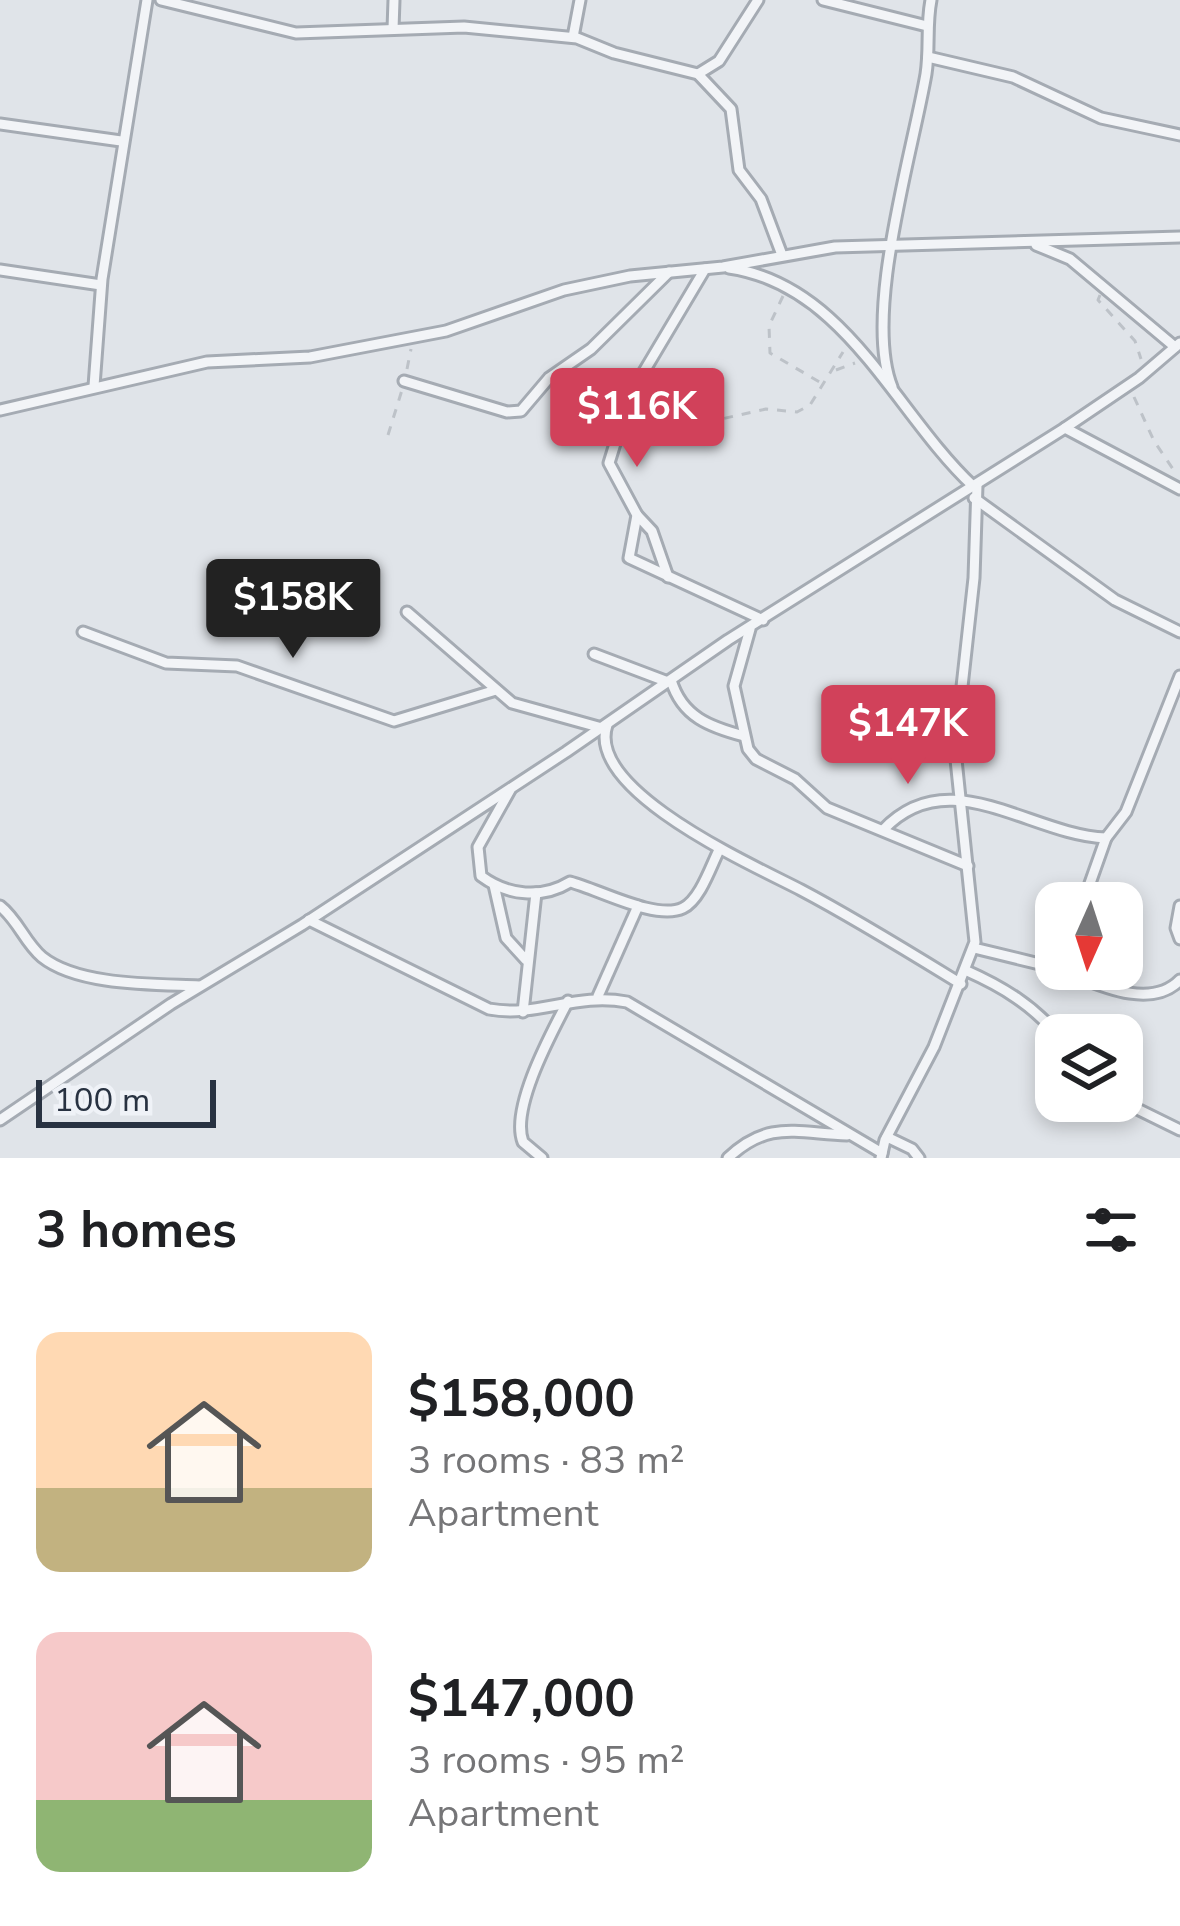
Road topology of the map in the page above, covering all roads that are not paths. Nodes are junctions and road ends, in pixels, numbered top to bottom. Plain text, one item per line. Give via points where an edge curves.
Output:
1 (147, 0) edge
2 (160, 0) edge
3 (394, 0) edge
4 (580, 0) edge
5 (758, 0) edge
6 (824, 0) edge
7 (931, 0) edge
8 (928, 26) junction
9 (393, 29) junction
10 (573, 38) junction
11 (928, 57) junction
12 (698, 74) junction
13 (0, 124) edge
14 (1180, 135) edge
15 (121, 141) junction
16 (1180, 238) edge
17 (1025, 242) junction
18 (894, 245) junction
19 (782, 255) junction
20 (723, 267) junction
21 (705, 269) junction
22 (0, 270) edge
23 (669, 272) junction
24 (101, 285) junction
25 (1178, 345) edge
26 (404, 381) dead end
27 (94, 386) junction
28 (892, 387) junction
29 (0, 410) edge
30 (1065, 428) junction
31 (1180, 485) edge
32 (975, 489) junction
33 (637, 515) junction
34 (668, 577) junction
35 (407, 612) dead end
36 (763, 620) junction
37 (751, 627) junction
38 (83, 632) dead end
39 (1180, 632) edge
40 (594, 654) dead end
41 (1180, 676) edge
42 (670, 681) junction
43 (496, 690) junction
44 (604, 726) junction
45 (744, 736) junction
46 (516, 783) junction
47 (959, 798) junction
48 (884, 830) junction
49 (1106, 838) junction
50 (719, 850) junction
51 (968, 866) junction
52 (1090, 882) edge
53 (494, 884) junction
54 (536, 893) junction
55 (0, 906) edge
56 (638, 906) junction
57 (1180, 906) edge
58 (309, 920) junction
59 (1180, 938) edge
60 (974, 947) junction
61 (526, 960) junction
62 (1035, 963) edge
63 (967, 971) junction
64 (1180, 980) edge
65 (962, 984) junction
66 (199, 986) junction
67 (1123, 990) edge
68 (598, 996) junction
69 (568, 1001) junction
70 (523, 1012) junction
71 (1040, 1014) edge
72 (1143, 1112) edge
73 (0, 1120) edge
74 (1180, 1130) edge
75 (852, 1136) junction
76 (887, 1137) junction
77 (881, 1155) edge
78 (542, 1158) edge
79 (728, 1158) edge
80 (919, 1158) edge

1 - 15 street
2 - 9 street via 296,33
3 - 9 street
4 - 10 street
5 - 12 street via 719,61
6 - 8 street
7 - 8 street
8 - 11 street
9 - 10 street
10 - 12 street
11 - 14 street via 1013,77 1101,118
11 - 18 street
12 - 19 street via 731,109 739,170 761,199
13 - 15 street
15 - 24 street
16 - 17 street
17 - 18 street
17 - 25 street via 1070,259
18 - 19 street
18 - 28 street via 882,354
19 - 20 street
20 - 21 street
20 - 28 street via 789,288
21 - 23 street
21 - 33 street via 630,395 609,463
22 - 24 street
23 - 26 street via 521,412
23 - 27 street via 579,286 446,331 310,357 207,362
24 - 27 street
25 - 30 street
27 - 29 street
28 - 32 street
30 - 31 street
30 - 32 street
32 - 36 street
32 - 39 street via 1114,600
32 - 47 street via 955,750
33 - 34 street via 652,531
33 - 34 street via 628,559
34 - 36 street
35 - 43 street
36 - 37 street
37 - 42 street
37 - 45 street via 734,686
38 - 43 street via 166,663 237,666 394,721
40 - 42 street
41 - 49 street via 1126,812
42 - 44 street
42 - 45 street via 695,718
43 - 44 street via 520,708
44 - 46 street
44 - 50 street via 611,763
45 - 48 street via 765,768 795,779 827,808
46 - 53 street via 478,847 481,876
46 - 58 street
47 - 48 street via 930,800
47 - 49 street
47 - 51 street
48 - 51 street
49 - 52 street
50 - 56 street via 688,905
50 - 65 street
51 - 60 street
53 - 54 street
53 - 61 street via 506,938
54 - 56 street via 570,882
54 - 61 street
55 - 66 street via 43,958 64,967 136,984
56 - 68 street
57 - 59 street
58 - 66 street
58 - 70 street via 489,1009
60 - 62 street
60 - 63 street
61 - 70 street
63 - 65 street
63 - 71 street
64 - 67 street via 1164,994
65 - 76 street
66 - 73 street
68 - 69 street
68 - 75 street via 661,1020
69 - 70 street
69 - 78 street via 522,1117 523,1142
72 - 74 street
75 - 77 street
75 - 79 street via 770,1131
76 - 77 street
76 - 80 street

